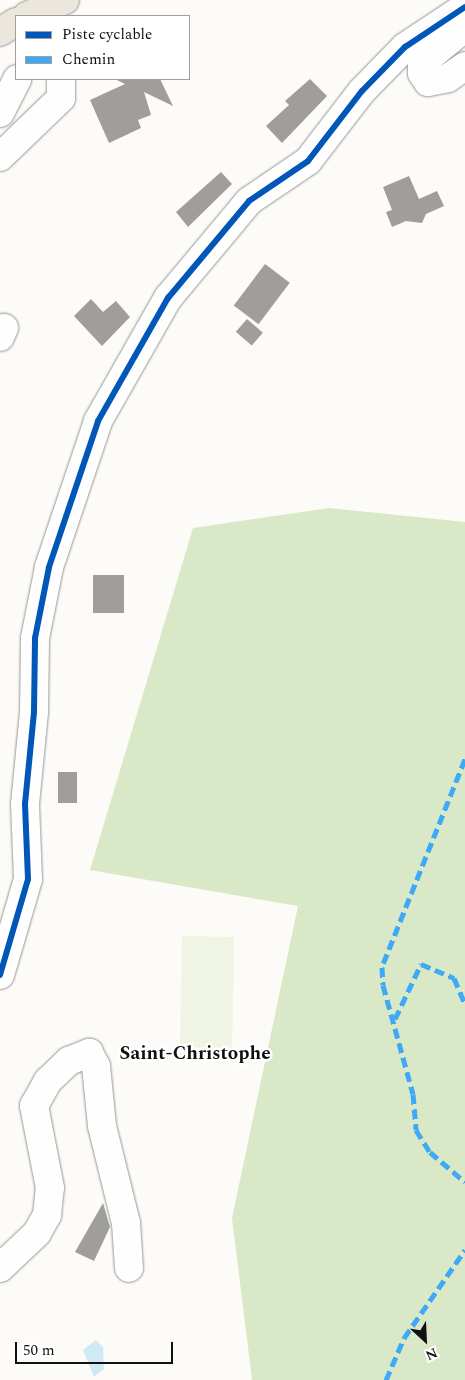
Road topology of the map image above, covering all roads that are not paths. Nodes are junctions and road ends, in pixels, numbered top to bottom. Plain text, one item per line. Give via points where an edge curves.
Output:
1 (65, 0) edge
2 (465, 7) edge
3 (29, 15) edge
4 (15, 23) edge
5 (465, 28) edge
6 (0, 32) edge
7 (465, 66) edge
8 (16, 80) edge
9 (61, 80) edge
10 (0, 113) edge
11 (0, 157) edge
12 (0, 975) edge
13 (0, 1268) edge
14 (129, 1268) dead end

1 - 3 main road
2 - 12 street via 406,47 362,91 308,161 250,201 168,298 98,421 49,567 35,638 34,712 25,804 28,880
4 - 6 main road
5 - 7 street via 422,63 422,73 428,82 448,78
8 - 10 street
9 - 11 street via 60,98
13 - 14 street via 37,1233 47,1215 50,1188 34,1106 48,1081 69,1061 89,1053 96,1066 102,1126 126,1223

